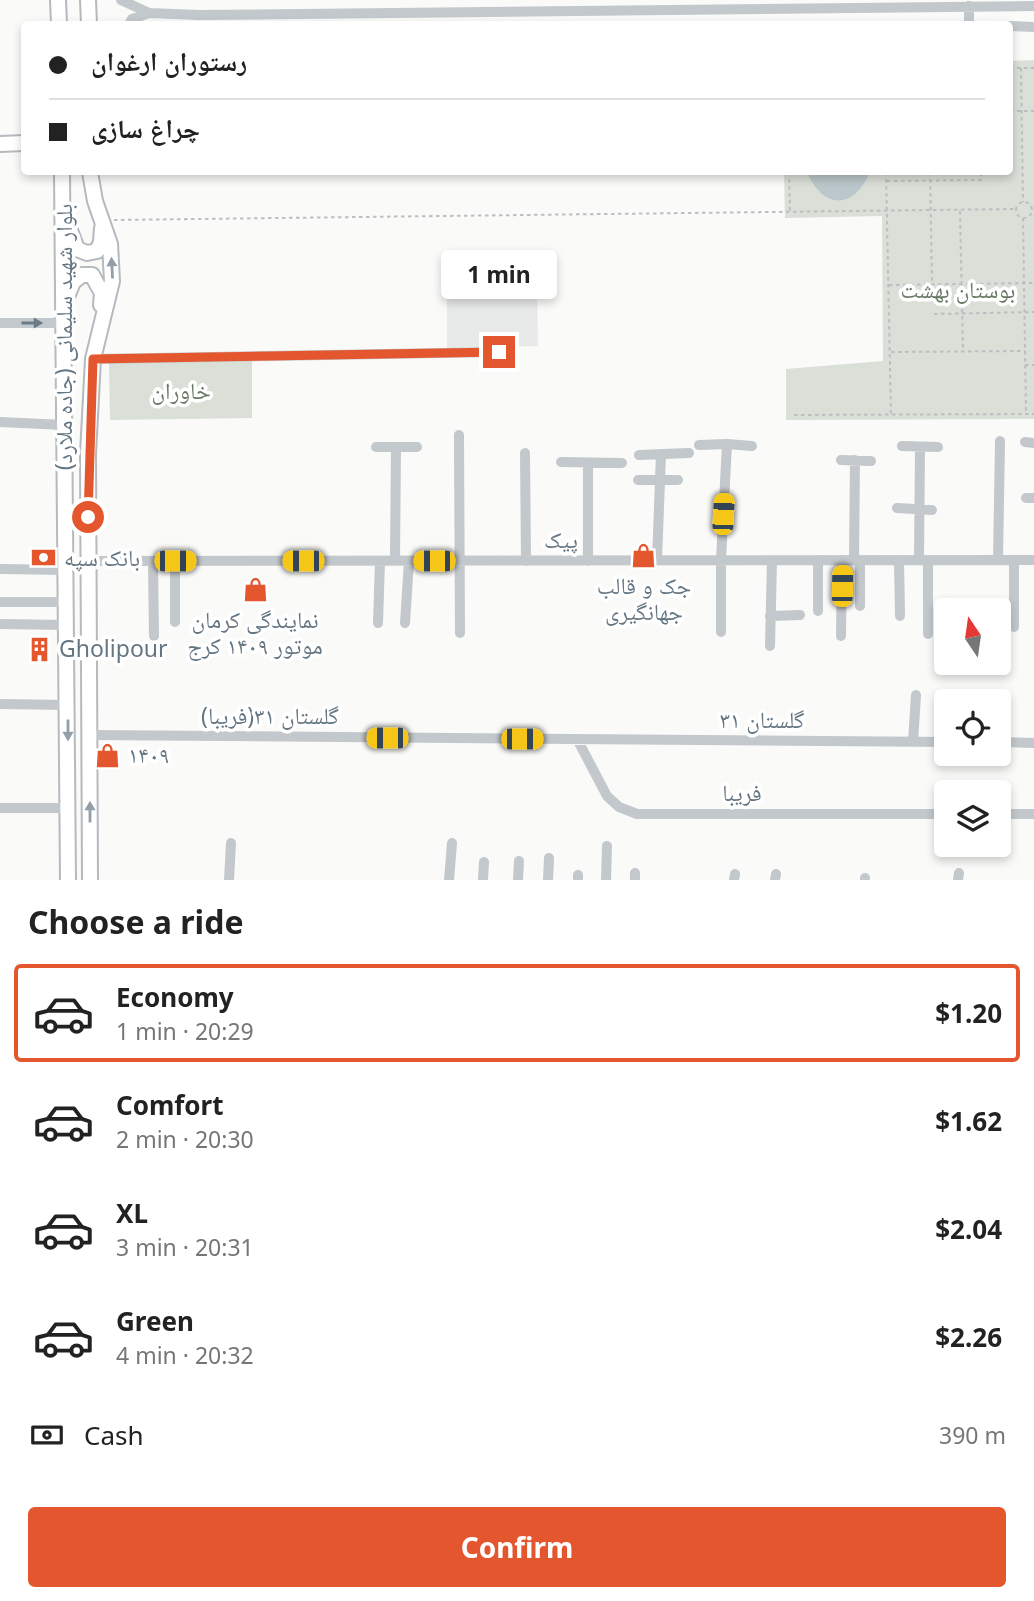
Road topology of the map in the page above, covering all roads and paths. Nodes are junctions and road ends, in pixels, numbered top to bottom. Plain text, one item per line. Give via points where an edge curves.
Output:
1 (58, 0) edge
2 (88, 0) edge
3 (121, 0) edge
4 (969, 6) junction
5 (1034, 6) edge
6 (149, 13) junction
7 (59, 21) edge
8 (89, 21) edge
9 (132, 21) edge
10 (969, 21) edge
11 (1013, 26) edge
12 (1034, 27) edge
13 (1013, 68) edge
14 (1021, 68) junction
15 (1034, 68) edge
16 (1013, 111) edge
17 (1021, 111) junction
18 (1034, 111) edge
19 (0, 144) edge
20 (21, 144) edge
21 (62, 175) edge
22 (91, 175) edge
23 (789, 175) edge
24 (886, 175) edge
25 (930, 175) edge
26 (981, 175) edge
27 (930, 180) junction
28 (886, 181) junction
29 (1023, 202) junction
30 (64, 203) junction
31 (1015, 209) junction
32 (1033, 209) edge
33 (931, 210) junction
34 (960, 210) junction
35 (887, 211) junction
36 (790, 212) junction
37 (1023, 218) junction
38 (102, 220) junction
39 (1024, 283) junction
40 (1034, 283) edge
41 (932, 284) junction
42 (961, 284) junction
43 (888, 285) junction
44 (65, 305) junction
45 (1034, 312) edge
46 (962, 313) junction
47 (1024, 313) junction
48 (934, 314) dead end
49 (0, 323) edge
50 (64, 324) junction
51 (99, 331) junction
52 (1025, 351) junction
53 (499, 352) dead end
54 (890, 352) junction
55 (963, 352) junction
56 (93, 359) junction
57 (1025, 365) junction
58 (1034, 365) edge
59 (794, 415) dead end
60 (891, 415) junction
61 (1026, 415) junction
62 (1034, 415) edge
63 (0, 422) edge
64 (65, 425) junction
65 (459, 435) dead end
66 (1000, 441) dead end
67 (727, 444) junction
68 (699, 445) dead end
69 (752, 446) dead end
70 (902, 446) dead end
71 (376, 447) dead end
72 (396, 447) junction
73 (417, 447) dead end
74 (920, 447) junction
75 (938, 447) dead end
76 (526, 453) dead end
77 (689, 453) dead end
78 (661, 454) junction
79 (639, 455) dead end
80 (841, 460) dead end
81 (855, 460) junction
82 (871, 461) dead end
83 (561, 462) dead end
84 (588, 463) junction
85 (622, 463) dead end
86 (638, 480) dead end
87 (660, 480) junction
88 (678, 480) dead end
89 (897, 508) dead end
90 (920, 510) junction
91 (932, 510) dead end
92 (657, 560) junction
93 (721, 560) junction
94 (772, 560) junction
95 (818, 560) junction
96 (852, 560) junction
97 (899, 560) junction
98 (924, 560) junction
99 (999, 560) junction
100 (1014, 560) junction
101 (1034, 560) edge
102 (88, 561) junction
103 (153, 561) junction
104 (175, 561) junction
105 (380, 561) junction
106 (396, 561) junction
107 (408, 561) junction
108 (459, 561) junction
109 (526, 561) junction
110 (588, 561) junction
111 (0, 569) edge
112 (66, 570) junction
113 (0, 602) edge
114 (67, 602) junction
115 (860, 606) dead end
116 (818, 611) dead end
117 (800, 615) dead end
118 (770, 616) junction
119 (900, 616) dead end
120 (175, 622) dead end
121 (378, 623) dead end
122 (405, 623) dead end
123 (0, 624) edge
124 (67, 625) junction
125 (1014, 627) dead end
126 (721, 632) dead end
127 (460, 633) dead end
128 (928, 635) dead end
129 (154, 636) dead end
130 (841, 636) dead end
131 (770, 646) dead end
132 (915, 695) dead end
133 (0, 704) edge
134 (68, 705) junction
135 (89, 735) junction
136 (577, 739) junction
137 (913, 742) junction
138 (934, 742) edge
139 (1011, 743) edge
140 (1034, 743) edge
141 (0, 808) edge
142 (69, 808) junction
143 (934, 814) edge
144 (1011, 814) edge
145 (1034, 814) edge
146 (231, 843) dead end
147 (452, 843) dead end
148 (607, 846) dead end
149 (550, 858) dead end
150 (519, 861) dead end
151 (484, 862) dead end
152 (68, 880) edge
153 (90, 880) edge
154 (229, 880) edge
155 (450, 880) edge
156 (483, 880) edge
157 (518, 880) edge
158 (548, 880) edge
159 (606, 880) edge

1 - 7 main road
2 - 8 main road
3 - 6 street
4 - 5 street
4 - 6 street
4 - 10 street
6 - 9 street
11 - 12 street
13 - 14 path
14 - 15 path
14 - 17 path
16 - 17 path
17 - 18 path
17 - 29 path
19 - 20 main road
21 - 30 main road, بلوار شهید سلیمانی (جاده ملارد)
22 - 38 main road, بلوار شهید سلیمانی (جاده ملارد)
23 - 36 path
24 - 28 path
25 - 27 path
26 - 27 path via 981,180
27 - 28 path
27 - 33 path
28 - 35 path
29 - 31 path
29 - 32 path
30 - 38 main road via 77,249 97,251
30 - 44 main road, بلوار شهید سلیمانی (جاده ملارد)
31 - 34 path
31 - 37 path
32 - 37 path
33 - 34 path
33 - 35 path
33 - 41 path
34 - 42 path
35 - 36 path
35 - 43 path
36 - 38 path
37 - 39 path
51 -> 38 main road, بلوار شهید سلیمانی (جاده ملارد) via 112,281 110,244
39 - 40 path
39 - 42 path
39 - 47 path
41 - 42 path
41 - 43 path
42 - 46 path
43 - 54 path
44 - 50 main road, بلوار شهید سلیمانی (جاده ملارد)
44 - 51 main road via 72,282 92,275 102,293
45 - 47 path
46 - 47 path
46 - 48 path
46 - 55 path
47 - 52 path
49 -> 50 street
50 - 64 main road, بلوار شهید سلیمانی (جاده ملارد)
51 - 56 main road, بلوار شهید سلیمانی (جاده ملارد)
52 - 55 path
52 - 57 path
53 - 56 street
54 - 55 path
54 - 60 path
56 - 102 main road, بلوار شهید سلیمانی (جاده ملارد)
57 - 58 path
57 - 61 path
59 - 60 path
60 - 61 path
61 - 62 path
63 - 64 street
64 - 112 main road, بلوار شهید سلیمانی (جاده ملارد)
65 - 108 street
66 - 99 street
67 - 68 street
67 - 69 street
67 - 93 street
70 - 74 street
71 - 72 street
72 - 73 street
72 - 106 street
74 - 75 street
74 - 90 street
76 - 109 street
77 - 78 street
78 - 79 street
78 - 87 street
80 - 81 street
81 - 82 street
81 - 96 street
83 - 84 street
84 - 85 street
84 - 110 street
86 - 87 street
87 - 88 street
87 - 92 street
89 - 90 street
90 - 91 street
90 - 98 street
92 - 93 street, پیک
92 - 110 street, پیک
93 - 94 street, پیک
93 - 126 street
94 - 95 street, پیک
94 - 118 street
95 - 96 street, پیک
95 - 116 street
96 - 97 street, پیک
96 - 115 street
96 - 130 street
97 - 98 street, پیک
97 - 119 street
98 - 99 street, پیک
98 - 128 street
99 - 100 street, پیک
100 - 101 street, پیک
100 - 125 street
102 - 103 street, پیک
102 - 135 main road, بلوار شهید سلیمانی (جاده ملارد)
103 - 104 street, پیک
103 - 129 street
104 - 105 street, پیک
104 - 120 street
105 - 106 street, پیک
105 - 121 street
106 - 107 street, پیک
107 - 108 street, پیک
107 - 122 street
108 - 109 street, پیک
108 - 127 street
109 - 110 street, پیک
111 - 112 street
112 - 114 main road, بلوار شهید سلیمانی (جاده ملارد)
113 - 114 street
114 - 124 main road, بلوار شهید سلیمانی (جاده ملارد)
117 - 118 street
118 - 131 street
123 - 124 street
124 - 134 main road, بلوار شهید سلیمانی (جاده ملارد)
132 - 137 street
133 - 134 street
134 -> 142 main road, بلوار شهید سلیمانی (جاده ملارد)
135 - 136 street, گلستان ۳۱(فریبا)
153 -> 135 main road, بلوار شهید سلیمانی (جاده ملارد)
136 - 137 street, گلستان ۳۱
136 - 143 street, فریبا via 607,796 637,814
137 - 138 street, گلستان ۳۱
139 - 140 street
141 - 142 street
142 - 152 main road, بلوار شهید سلیمانی (جاده ملارد)
144 - 145 street
146 - 154 street
147 - 155 street
148 - 159 street
149 - 158 street
150 - 157 street
151 - 156 street

